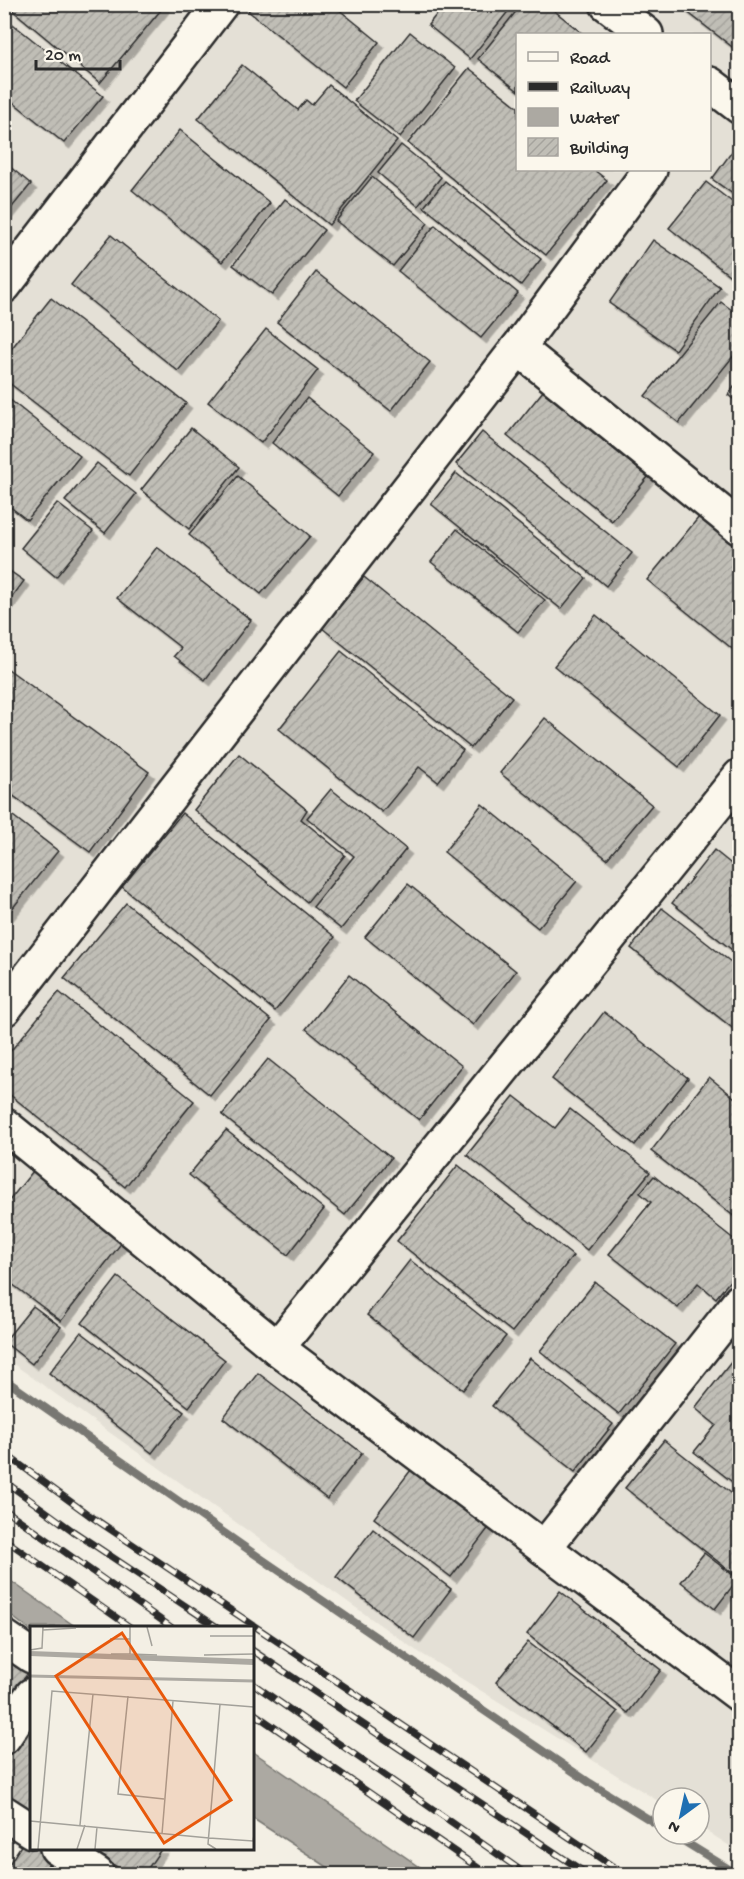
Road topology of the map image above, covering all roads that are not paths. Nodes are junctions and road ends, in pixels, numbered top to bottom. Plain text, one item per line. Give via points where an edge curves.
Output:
1 (221, 4) edge
2 (607, 4) edge
3 (645, 33) edge
4 (711, 87) edge
5 (740, 107) edge
6 (649, 171) edge
7 (4, 286) edge
8 (518, 348) junction
9 (740, 528) edge
10 (740, 776) edge
11 (4, 1009) edge
12 (4, 1125) edge
13 (740, 1302) edge
14 (277, 1348) junction
15 (544, 1548) junction
16 (4, 1637) edge
17 (30, 1655) edge
18 (740, 1695) edge
19 (30, 1698) edge
20 (4, 1737) edge
21 (4, 1813) edge
22 (30, 1830) edge
23 (58, 1849) edge
24 (97, 1875) edge

1 - 7 street
2 - 3 street
4 - 5 street
6 - 8 street
8 - 9 street
8 - 11 street
10 - 14 street
12 - 14 street
13 - 15 street
14 - 15 street
15 - 18 street
16 - 17 street
19 - 20 street
21 - 22 street
23 - 24 street

